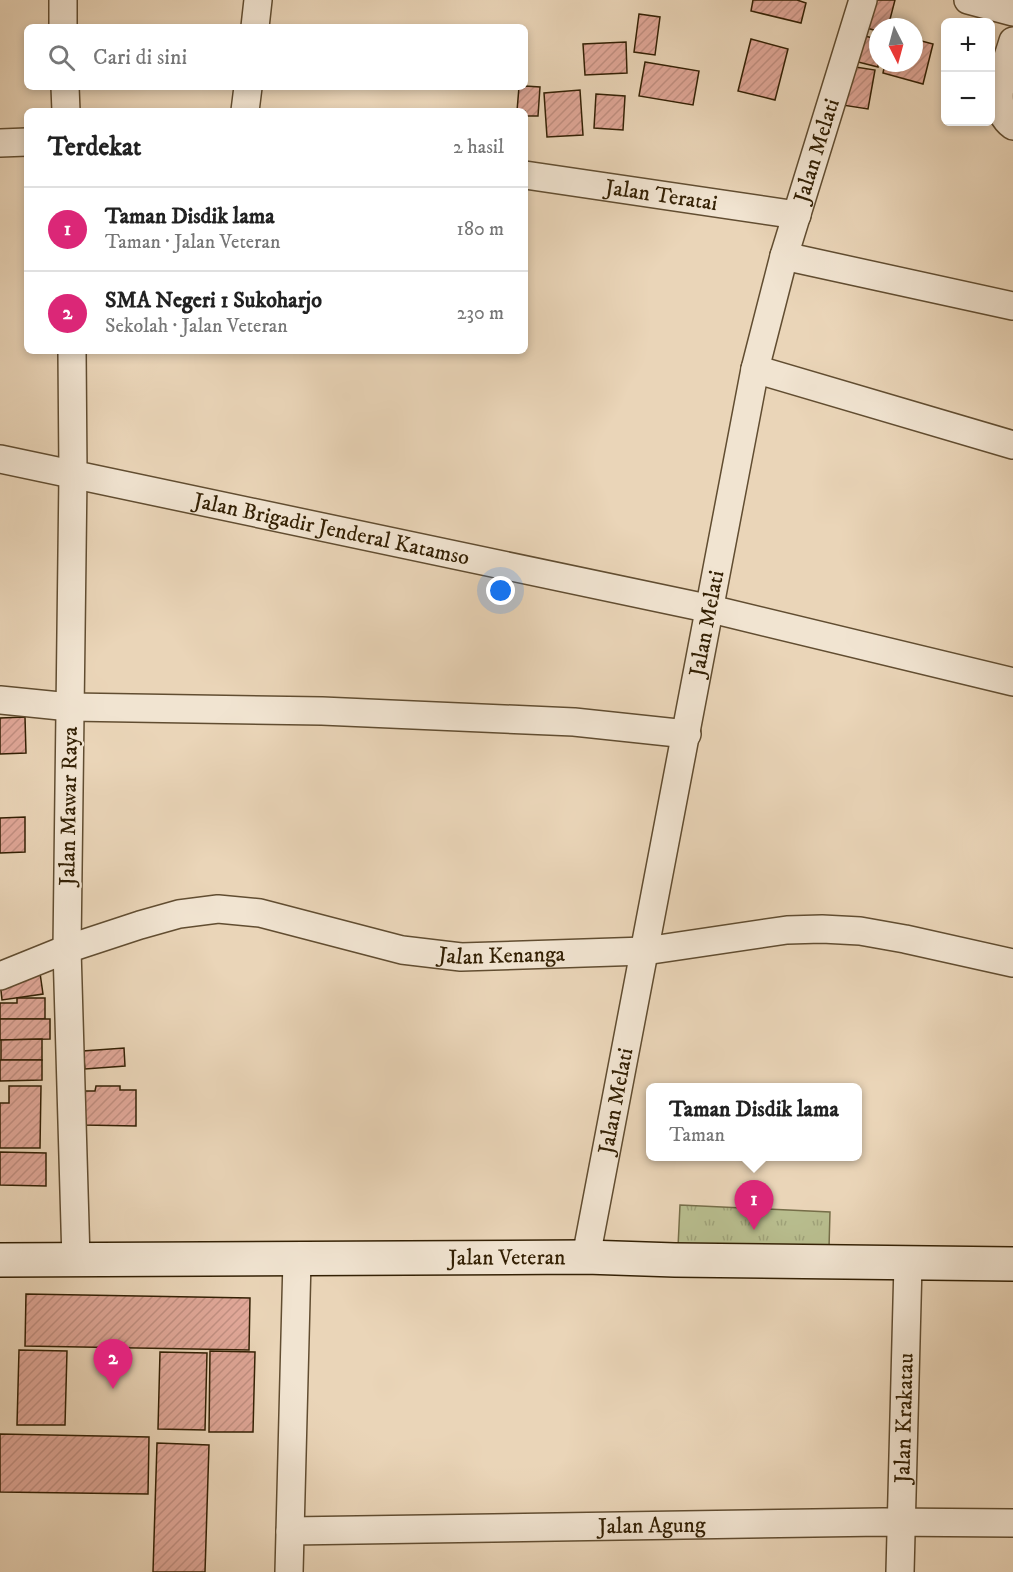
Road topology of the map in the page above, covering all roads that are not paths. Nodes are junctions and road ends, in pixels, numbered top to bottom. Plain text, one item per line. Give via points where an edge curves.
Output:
1 (63, 0) edge
2 (258, 0) edge
3 (863, 0) edge
4 (968, 0) edge
5 (1013, 12) edge
6 (63, 24) edge
7 (255, 24) edge
8 (1013, 41) edge
9 (65, 90) edge
10 (248, 90) edge
11 (66, 108) edge
12 (245, 108) edge
13 (1013, 126) edge
14 (24, 142) edge
15 (0, 143) edge
16 (528, 175) edge
17 (798, 215) junction
18 (784, 256) junction
19 (1013, 306) edge
20 (72, 354) edge
21 (755, 369) junction
22 (1013, 445) edge
23 (0, 459) edge
24 (73, 474) junction
25 (711, 609) junction
26 (1013, 682) edge
27 (0, 700) edge
28 (70, 707) junction
29 (687, 734) junction
30 (67, 949) junction
31 (645, 951) junction
32 (1013, 963) edge
33 (0, 976) edge
34 (586, 1257) junction
35 (0, 1260) edge
36 (76, 1260) junction
37 (297, 1260) junction
38 (908, 1264) junction
39 (1013, 1264) edge
40 (901, 1522) junction
41 (1013, 1523) edge
42 (290, 1531) junction
43 (289, 1572) edge
44 (900, 1572) edge

1 - 6 street
2 - 7 street
3 - 17 street, Jalan Melati
4 - 5 street
8 - 13 street via 999,100
9 - 11 street
10 - 12 street
14 - 15 street
16 - 17 street, Jalan Teratai
17 - 18 street, Jalan Melati
18 - 19 street
18 - 21 street, Jalan Melati
20 - 24 street, Jalan Mawar Raya
21 - 22 street
21 - 25 street, Jalan Melati
23 - 24 street, Jalan Brigadir Jenderal Katamso
24 - 25 street, Jalan Brigadir Jenderal Katamso
24 - 28 street, Jalan Mawar Raya
25 - 26 street, Jalan Brigadir Jenderal Katamso
25 - 29 street, Jalan Melati
27 - 28 street
28 - 29 street via 322,711 574,722
28 - 30 street, Jalan Mawar Raya
29 - 31 street, Jalan Melati
30 - 31 street, Jalan Kenanga via 179,914 218,909 260,913 402,950 461,957
30 - 33 street, Jalan Kenanga
30 - 36 street, Jalan Mawar Raya
31 - 32 street, Jalan Kenanga via 787,930 822,929 904,939
31 - 34 street, Jalan Melati
34 - 37 main road, Jalan Veteran
34 - 38 main road, Jalan Veteran
35 - 36 main road, Jalan Veteran
36 - 37 main road, Jalan Veteran
37 - 42 street
38 - 39 main road, Jalan Veteran
38 - 40 street, Jalan Krakatau
40 - 41 street, Jalan Agung
40 - 42 street, Jalan Agung
40 - 44 street, Jalan Krakatau
42 - 43 street

